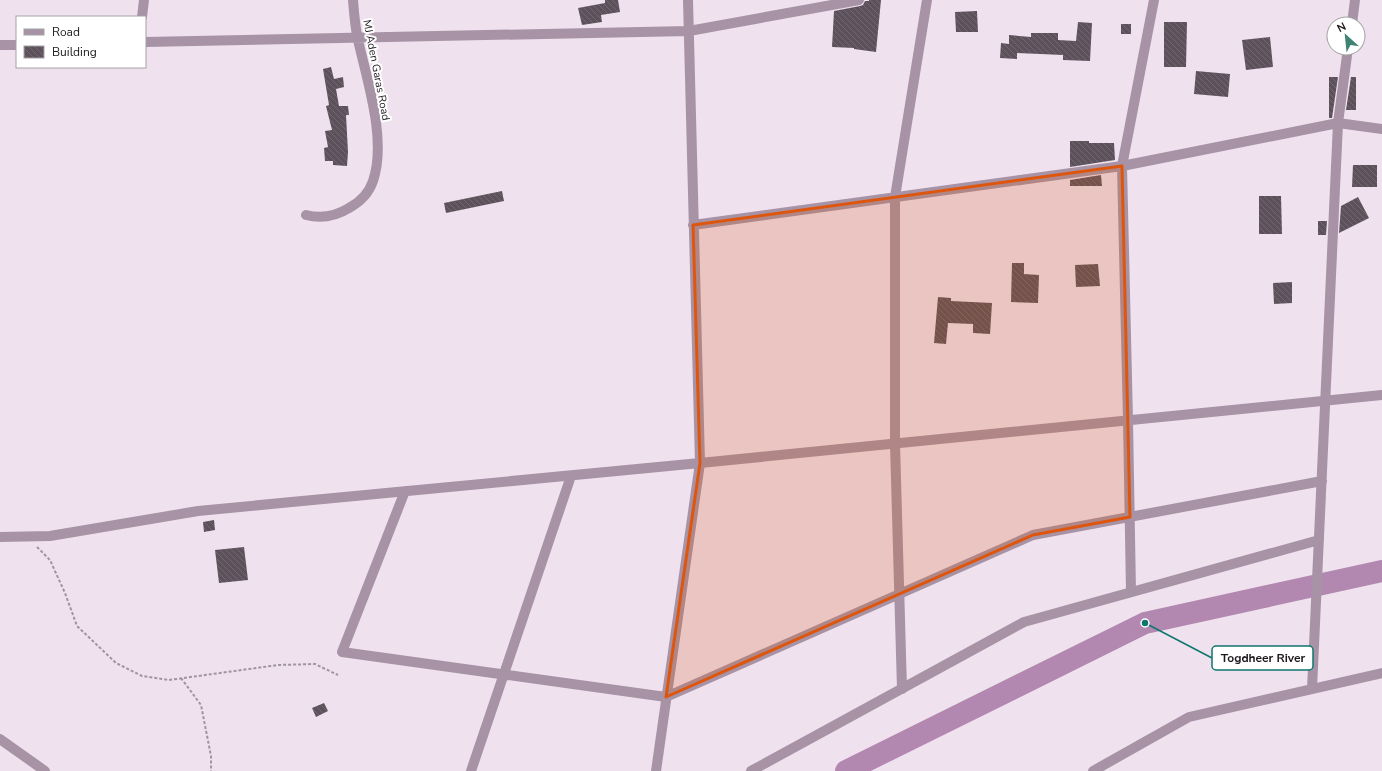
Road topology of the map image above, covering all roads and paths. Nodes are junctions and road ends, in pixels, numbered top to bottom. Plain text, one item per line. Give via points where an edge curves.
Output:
1 (144, 0) edge
2 (353, 0) edge
3 (688, 0) edge
4 (859, 0) edge
5 (927, 0) edge
6 (1154, 0) edge
7 (1355, 0) edge
8 (142, 16) edge
9 (1353, 16) edge
10 (688, 31) junction
11 (358, 38) junction
12 (146, 42) edge
13 (0, 45) edge
14 (16, 45) edge
15 (1347, 56) edge
16 (1338, 123) junction
17 (1382, 129) edge
18 (1122, 166) junction
19 (895, 197) junction
20 (306, 215) dead end
21 (694, 225) junction
22 (1382, 395) edge
23 (1325, 400) junction
24 (1128, 420) junction
25 (895, 444) junction
26 (700, 463) junction
27 (571, 476) junction
28 (1322, 481) junction
29 (404, 491) junction
30 (1130, 517) junction
31 (26, 536) junction
32 (0, 537) edge
33 (1319, 540) junction
34 (1131, 592) junction
35 (899, 594) junction
36 (1382, 673) edge
37 (504, 674) junction
38 (338, 675) dead end
39 (181, 678) junction
40 (902, 689) junction
41 (1312, 689) junction
42 (666, 697) junction
43 (0, 739) edge
44 (45, 771) edge
45 (211, 771) edge
46 (471, 771) edge
47 (656, 771) edge
48 (751, 771) edge
49 (1093, 771) edge

1 - 8 street
2 - 11 street, MJ Aden Garas Road
3 - 10 street
4 - 10 street
5 - 19 street
6 - 18 street
7 - 9 street
10 - 11 street
10 - 21 street
11 - 12 street
11 - 20 street, MJ Aden Garas Road via 370,84 376,126 378,154 373,181 368,192 358,203 342,212 330,216
13 - 14 street
15 - 16 street
16 - 17 street
16 - 18 street
16 - 23 street
18 - 19 street
18 - 24 street
19 - 21 street
19 - 25 street
21 - 26 street
22 - 23 street
23 - 24 street
23 - 28 street
24 - 25 street
24 - 30 street
25 - 26 street
25 - 35 street
26 - 27 street
26 - 42 street
27 - 29 street
27 - 37 street
28 - 30 street
28 - 33 street
29 - 31 street via 198,511 50,536
29 - 37 street via 342,652
30 - 34 street
30 - 35 street via 1033,536
31 - 32 street
31 - 39 path via 50,560 77,626 116,663 142,676 169,680
33 - 34 street
33 - 41 street
34 - 40 street via 1024,622
35 - 40 street
35 - 42 street
36 - 41 street
37 - 42 street
37 - 46 street
38 - 39 path via 315,664 278,665
39 - 45 path via 201,705 211,756
40 - 48 street
41 - 49 street via 1189,717
42 - 47 street
43 - 44 street

